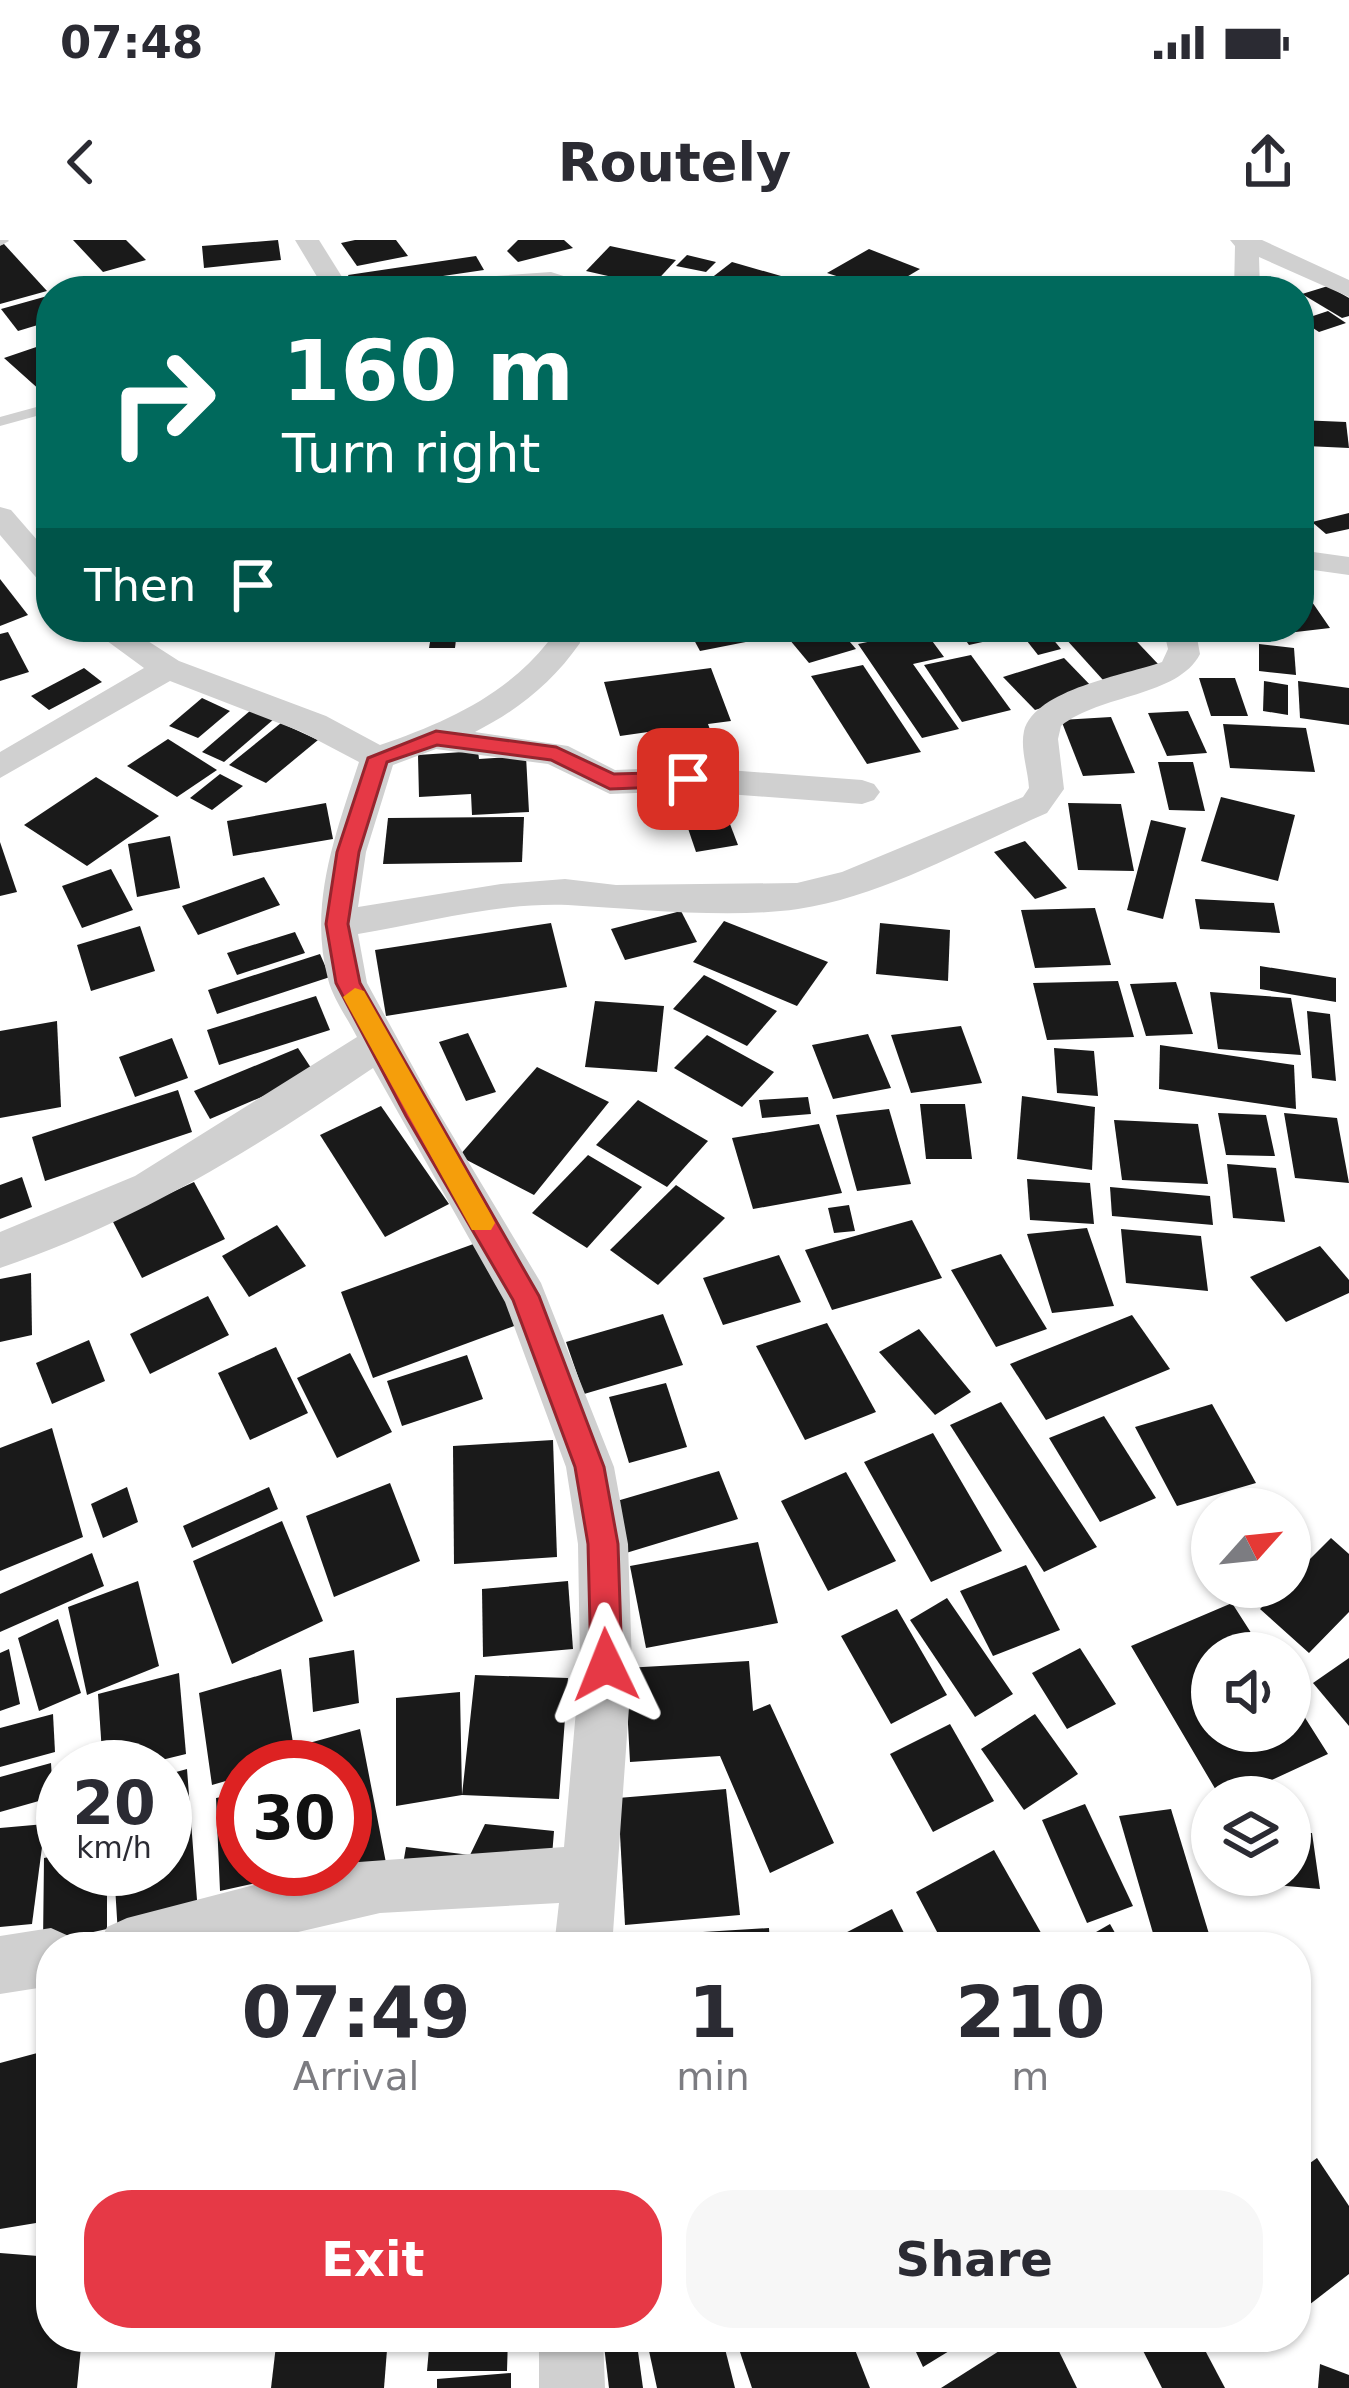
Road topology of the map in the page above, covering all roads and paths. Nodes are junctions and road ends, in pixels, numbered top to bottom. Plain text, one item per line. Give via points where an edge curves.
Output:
1 (307, 240) edge
2 (1244, 241) edge
3 (327, 276) edge
4 (1246, 276) edge
5 (1349, 289) edge
6 (36, 411) edge
7 (0, 422) edge
8 (0, 516) edge
9 (36, 558) edge
10 (1314, 561) edge
11 (1349, 566) edge
12 (127, 642) edge
13 (563, 642) edge
14 (1185, 642) edge
15 (166, 668) junction
16 (436, 738) junction
17 (378, 758) junction
18 (0, 767) edge
19 (862, 792) dead end
20 (337, 924) junction
21 (379, 1043) junction
22 (0, 1250) edge
23 (587, 1873) junction
24 (183, 1932) edge
25 (584, 1932) edge
26 (36, 1960) edge
27 (0, 1964) edge
28 (571, 2352) edge
29 (572, 2388) edge

1 - 3 street
2 - 4 street
2 - 5 street
6 - 7 lane
8 - 9 street
10 - 11 street
12 - 15 street
13 - 16 street via 530,683
14 - 20 street via 1174,669 1050,714 1040,731 1047,789 1035,805 852,882 797,896 501,896
15 - 17 street via 314,724
15 - 18 street
16 - 17 street
16 - 19 street via 556,754 610,782 688,779
17 - 20 street via 348,852
20 - 21 street via 348,983
21 - 22 street via 145,1194
21 - 23 street via 525,1296 590,1467 603,1544 606,1665
23 - 24 street via 380,1885
23 - 25 street
26 - 27 street
28 - 29 street

